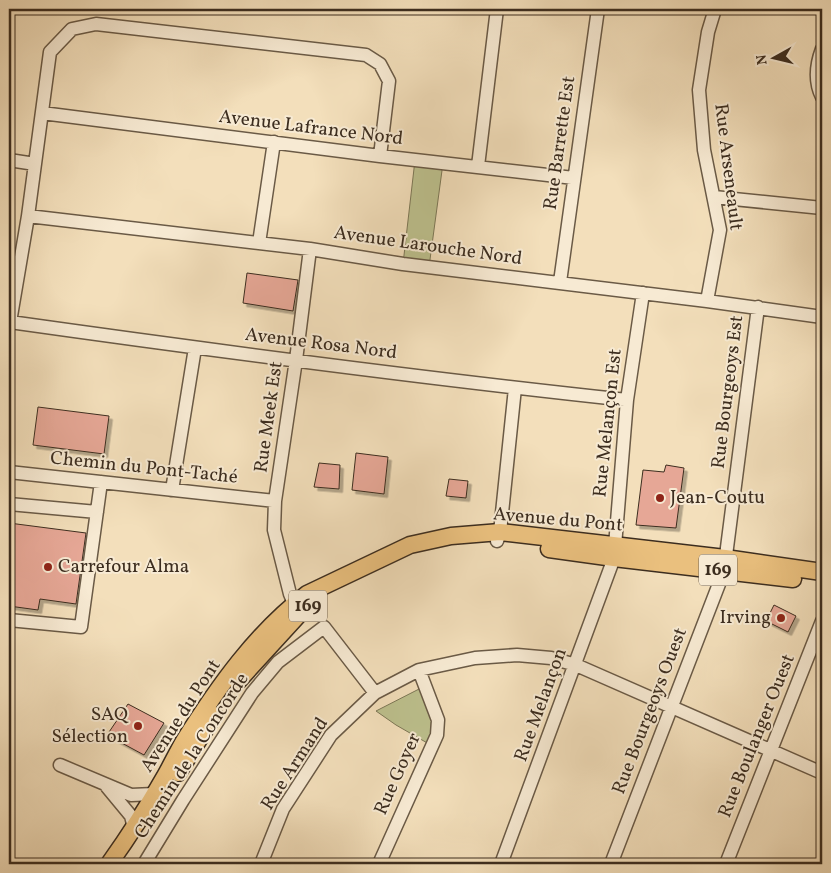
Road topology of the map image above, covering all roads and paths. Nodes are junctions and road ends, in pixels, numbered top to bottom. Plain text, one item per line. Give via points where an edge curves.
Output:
1 (497, 9) edge
2 (598, 9) edge
3 (715, 9) edge
4 (822, 49) edge
5 (822, 97) edge
6 (42, 113) junction
7 (274, 142) junction
8 (380, 156) junction
9 (9, 160) edge
10 (35, 164) junction
11 (478, 166) junction
12 (574, 178) junction
13 (714, 196) junction
14 (822, 208) edge
15 (28, 216) junction
16 (259, 243) junction
17 (310, 249) junction
18 (560, 282) junction
19 (643, 293) junction
20 (707, 301) junction
21 (758, 307) junction
22 (822, 316) edge
23 (10, 322) edge
24 (194, 348) junction
25 (296, 360) junction
26 (516, 388) junction
27 (627, 400) junction
28 (9, 472) edge
29 (101, 482) junction
30 (172, 490) junction
31 (275, 501) junction
32 (9, 504) edge
33 (97, 512) junction
34 (498, 536) junction
35 (614, 552) junction
36 (724, 564) junction
37 (822, 572) edge
38 (822, 582) edge
39 (296, 609) junction
40 (9, 620) edge
41 (822, 622) edge
42 (576, 665) junction
43 (419, 670) junction
44 (375, 693) junction
45 (671, 706) junction
46 (771, 750) junction
47 (60, 765) dead end
48 (822, 773) edge
49 (104, 783) junction
50 (154, 794) junction
51 (134, 828) junction
52 (109, 864) edge
53 (123, 864) edge
54 (144, 864) edge
55 (260, 864) edge
56 (379, 864) edge
57 (501, 864) edge
58 (611, 864) edge
59 (726, 864) edge

1 - 11 street
2 - 12 street, Rue Barrette Est
3 - 13 street, Rue Arseneault via 708,32 700,90 704,150
4 - 5 street via 816,80
6 - 7 street, Avenue Lafrance Nord
6 - 8 street via 50,52 72,29 96,24 366,55 380,64 389,82
6 - 10 street
7 - 8 street, Avenue Lafrance Nord
7 - 16 street
8 - 11 street, Avenue Lafrance Nord
9 - 10 street
10 - 15 street
11 - 12 street, Avenue Lafrance Nord
12 - 18 street, Rue Barrette Est
13 - 14 street
13 - 20 street, Rue Arseneault via 720,230
15 - 16 street, Avenue Larouche Nord
15 - 23 street
16 - 17 street, Avenue Larouche Nord
17 - 18 street, Avenue Larouche Nord via 403,264
17 - 25 street, Rue Meek Est
18 - 19 street, Avenue Larouche Nord
19 - 20 street, Avenue Larouche Nord
19 - 27 street, Rue Melançon Est
20 - 21 street, Avenue Larouche Nord
21 - 22 street, Avenue Larouche Nord
21 - 36 street, Rue Bourgeoys Est
23 - 24 street, Avenue Rosa Nord
24 - 25 street, Avenue Rosa Nord
24 - 30 street
25 - 26 street, Avenue Rosa Nord
25 - 31 street, Rue Meek Est
26 - 27 street, Avenue Rosa Nord
26 - 34 street
27 - 35 street, Rue Melançon Est
28 - 29 street, Chemin du Pont-Taché
29 - 30 street, Chemin du Pont-Taché
29 - 33 street
30 - 31 street, Chemin du Pont-Taché
31 - 39 street, Rue Meek Est via 274,530
32 - 33 street
33 - 40 street via 81,627
34 - 35 main road, Avenue du Pont / 169
34 - 39 main road, Avenue du Pont / 169 via 407,558 346,583
35 - 36 main road, Avenue du Pont / 169
35 - 42 street, Rue Melançon
36 - 37 main road, Avenue du Pont
36 - 38 main road, Avenue du Pont / 169
36 - 45 street, Rue Bourgeoys Ouest
39 - 50 main road, Avenue du Pont via 259,637 220,687 183,742
39 - 53 main road, Avenue du Pont / 169 via 227,695
41 - 46 street, Rue Boulanger Ouest
42 - 43 street, Rue Armand via 551,658 517,656 475,658
42 - 45 street, Rue Armand
42 - 57 street, Rue Melançon
43 - 44 street, Rue Armand
43 - 56 street, Rue Goyer via 438,720 437,734
44 - 54 street, Chemin de la Concorde via 324,627 278,662 252,693
44 - 55 street, Rue Armand via 331,735 283,809
45 - 46 street, Rue Armand
45 - 58 street, Rue Bourgeoys Ouest
46 - 48 street, Rue Armand
46 - 59 street, Rue Boulanger Ouest
47 - 49 street
49 - 50 street via 131,795
49 - 51 street via 132,816
50 - 51 main road, Avenue du Pont
51 - 52 main road, Avenue du Pont

